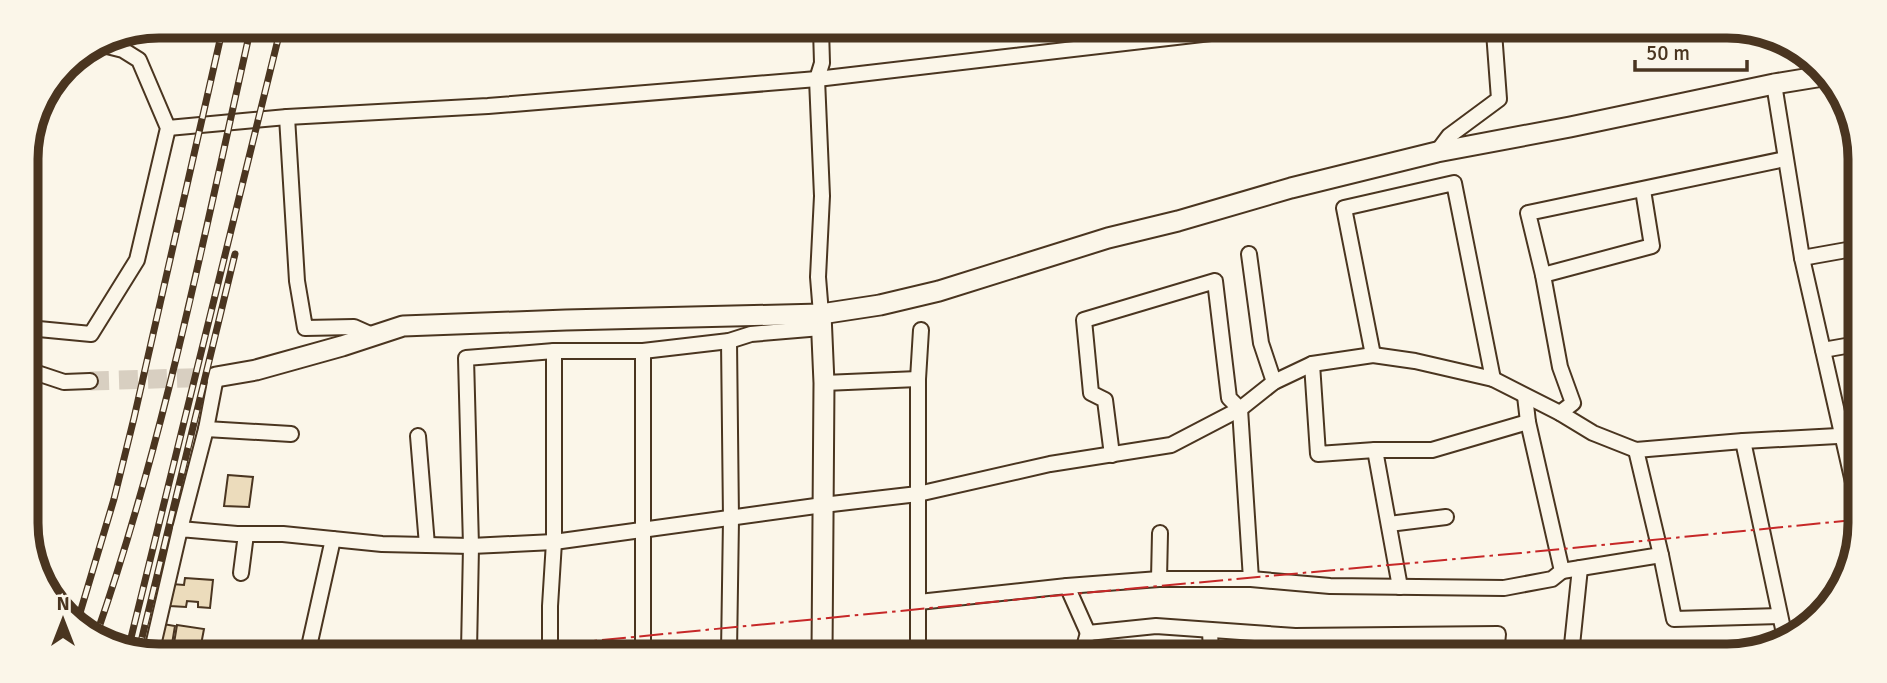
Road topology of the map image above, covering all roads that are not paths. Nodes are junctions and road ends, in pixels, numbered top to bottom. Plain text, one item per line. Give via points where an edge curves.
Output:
1 (821, 38) edge
2 (1168, 38) edge
3 (1494, 38) edge
4 (114, 48) edge
5 (1816, 77) edge
6 (817, 79) junction
7 (1773, 84) junction
8 (287, 117) junction
9 (168, 128) junction
10 (1437, 152) junction
11 (1785, 159) junction
12 (1643, 190) junction
13 (1848, 250) edge
14 (1249, 254) dead end
15 (1802, 258) junction
16 (1543, 275) junction
17 (821, 321) junction
18 (39, 329) edge
19 (920, 330) dead end
20 (372, 335) junction
21 (729, 341) junction
22 (1848, 346) edge
23 (1823, 350) junction
24 (554, 351) junction
25 (643, 351) junction
26 (1373, 355) junction
27 (1312, 364) junction
28 (38, 373) edge
29 (216, 377) joint
30 (918, 379) junction
31 (1493, 379) junction
32 (90, 381) tunnel mouth
33 (1274, 382) junction
34 (824, 383) junction
35 (1525, 396) junction
36 (1240, 409) junction
37 (1560, 412) junction
38 (1528, 422) junction
39 (205, 429) junction
40 (1848, 432) edge
41 (291, 434) dead end
42 (1848, 435) edge
43 (418, 436) dead end
44 (1743, 440) junction
45 (1375, 450) junction
46 (1636, 450) junction
47 (1112, 455) junction
48 (918, 494) junction
49 (823, 505) junction
50 (1446, 517) dead end
51 (730, 519) junction
52 (1389, 524) junction
53 (180, 528) junction
54 (643, 531) junction
55 (1160, 533) dead end
56 (246, 534) junction
57 (333, 539) junction
58 (554, 542) junction
59 (427, 545) junction
60 (471, 546) junction
61 (1661, 555) junction
62 (1580, 568) junction
63 (1563, 571) junction
64 (241, 573) dead end
65 (1159, 579) junction
66 (1251, 579) junction
67 (1068, 586) junction
68 (1400, 587) junction
69 (919, 603) junction
70 (1780, 616) junction
71 (1210, 630) junction
72 (1783, 631) edge
73 (1088, 634) junction
74 (1295, 636) junction
75 (1383, 636) junction
76 (153, 644) edge
77 (310, 644) edge
78 (469, 644) edge
79 (550, 644) edge
80 (643, 644) edge
81 (729, 644) edge
82 (822, 644) edge
83 (918, 644) edge
84 (1085, 644) edge
85 (1210, 644) edge
86 (1295, 644) edge
87 (1383, 644) edge
88 (1497, 644) edge
89 (1572, 644) edge

1 - 6 street
2 - 6 street
3 - 10 street via 1499,99 1449,136
4 - 9 street via 139,60
5 - 7 street
6 - 8 street
6 - 17 street
7 - 10 street
7 - 11 street
8 - 9 street
8 - 20 street via 297,281 305,328 354,327
9 - 18 street via 137,260 91,334
10 - 17 street via 1108,238 939,291
11 - 12 street
11 - 15 street
12 - 16 street via 1652,246
12 - 16 street via 1528,214
13 - 15 street
14 - 33 street via 1261,343
15 - 23 street
16 - 37 street via 1560,368 1573,403
17 - 20 street via 403,326
17 - 21 street
17 - 34 street
19 - 30 street
20 - 29 street
21 - 25 street
21 - 51 street
22 - 23 street
23 - 40 street
24 - 25 street
24 - 58 street
24 - 60 street via 466,359
25 - 54 street
26 - 27 street
26 - 31 street
26 - 31 street via 1344,208 1454,183
27 - 33 street
27 - 45 street via 1318,454
28 - 32 street via 64,382
29 - 39 street
30 - 34 street
30 - 48 street
31 - 35 street
33 - 36 street
34 - 49 street
35 - 37 street
35 - 38 street
36 - 47 street via 1171,445
36 - 47 street via 1228,398 1215,281 1084,320 1091,393 1105,400
36 - 66 street
37 - 46 street via 1593,433
38 - 45 street via 1432,450
38 - 63 street
39 - 41 street
39 - 53 street
42 - 44 street
43 - 59 street
44 - 46 street
44 - 70 street
45 - 52 street
46 - 61 street
47 - 48 street
48 - 49 street
48 - 69 street
49 - 51 street
49 - 82 street
50 - 52 street
51 - 54 street
51 - 81 street
52 - 68 street
53 - 56 street
53 - 76 street
54 - 58 street
54 - 80 street
55 - 65 street
56 - 57 street
56 - 64 street
57 - 59 street
57 - 77 street
58 - 60 street
58 - 79 street
59 - 60 street
60 - 78 street
61 - 62 street
61 - 70 street via 1674,619
62 - 63 street
62 - 89 street
63 - 68 street via 1552,579 1504,588
65 - 66 street
65 - 67 street
66 - 68 street
67 - 69 street
67 - 73 street
69 - 83 street
70 - 72 street
71 - 73 street via 1156,626
71 - 74 street
71 - 85 street
73 - 84 street
74 - 75 street
74 - 86 street
75 - 87 street
75 - 88 street via 1498,634

